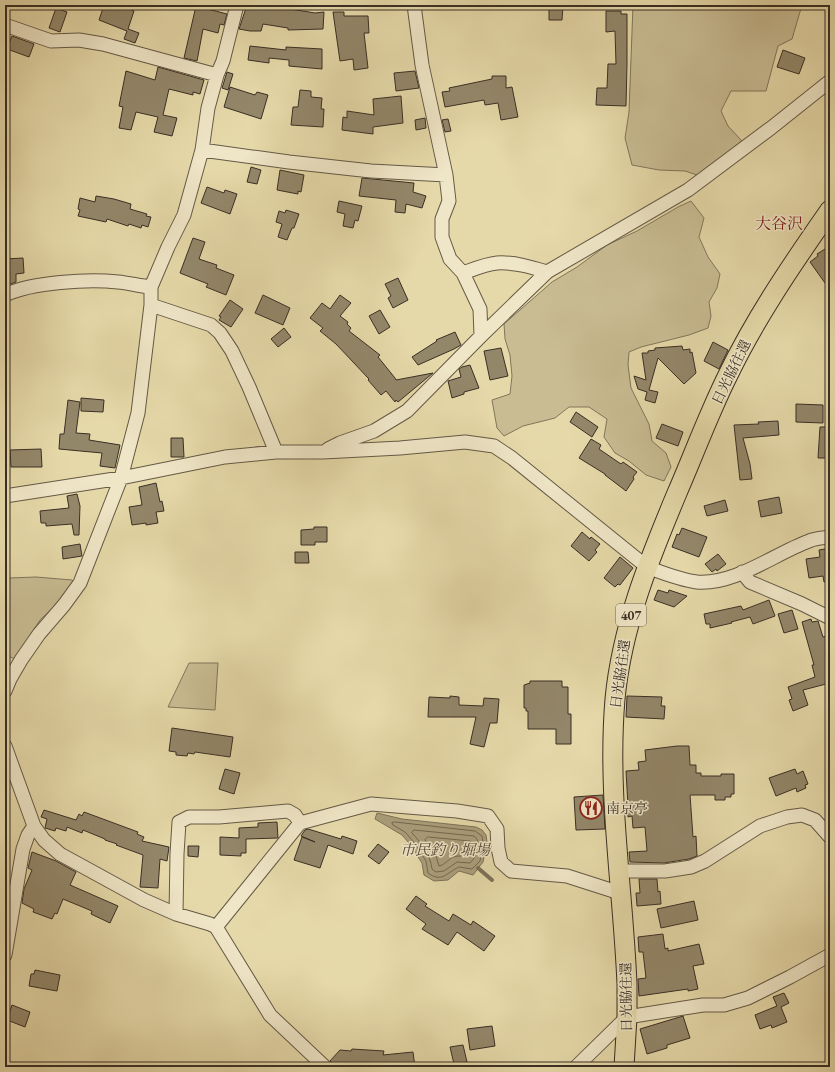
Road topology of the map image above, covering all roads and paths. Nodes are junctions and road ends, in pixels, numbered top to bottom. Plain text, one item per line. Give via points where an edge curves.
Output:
1 (414, 5) edge
2 (234, 6) edge
3 (5, 25) edge
4 (217, 75) junction
5 (830, 81) edge
6 (202, 150) junction
7 (446, 175) junction
8 (830, 210) edge
9 (547, 272) junction
10 (463, 273) junction
11 (151, 287) junction
12 (5, 295) edge
13 (151, 305) junction
14 (481, 336) junction
15 (276, 452) junction
16 (323, 452) junction
17 (121, 478) junction
18 (5, 496) edge
19 (830, 537) edge
20 (647, 567) junction
21 (742, 572) junction
22 (830, 618) edge
23 (5, 691) edge
24 (5, 746) edge
25 (300, 823) junction
26 (34, 826) junction
27 (830, 837) edge
28 (618, 871) junction
29 (620, 894) junction
30 (176, 914) junction
31 (216, 927) junction
32 (830, 954) edge
33 (5, 955) edge
34 (627, 1017) junction
35 (325, 1067) edge
36 (576, 1067) edge
37 (624, 1067) edge

1 - 7 street via 422,65
2 - 4 street via 223,60
3 - 4 street via 51,41 79,40 103,44
4 - 6 street via 208,108
5 - 9 street via 688,190
6 - 7 street via 371,171
6 - 11 street via 184,215
7 - 10 street via 449,201 442,219 442,237 450,259
8 - 20 highway, 日光脇往還 / 407 via 783,278 727,376
9 - 10 street via 523,265 497,263
9 - 14 street
10 - 14 street via 480,309
11 - 12 street via 117,282 47,283
11 - 13 street
13 - 15 street via 211,324 220,333 249,386
13 - 17 street via 138,413
14 - 16 street via 407,411 374,431
15 - 16 street
15 - 17 street via 225,457
16 - 20 street via 465,442 494,446
17 - 18 street
17 - 23 street via 80,583 39,634 21,660
19 - 21 street via 810,540
20 - 21 street via 698,582 725,578
20 - 28 highway, 日光脇往還 / 407 via 628,626 615,700 613,781
21 - 22 street via 750,582
24 - 26 street
25 - 29 street via 371,804 488,816 497,829 501,862 511,871 568,876
25 - 30 street via 295,815 288,811 219,817 189,816 180,822
25 - 31 street
26 - 30 street via 44,840 60,854 144,900
26 - 33 street via 23,849
27 - 28 street via 815,820 802,815 787,817 760,826 691,867 665,871
28 - 29 highway, 日光脇往還 / 407
29 - 34 highway, 日光脇往還 / 407
30 - 31 street
31 - 35 street via 270,1015
32 - 34 street via 748,998 724,1005 703,1005
34 - 36 street
34 - 37 highway, 日光脇往還 / 407

